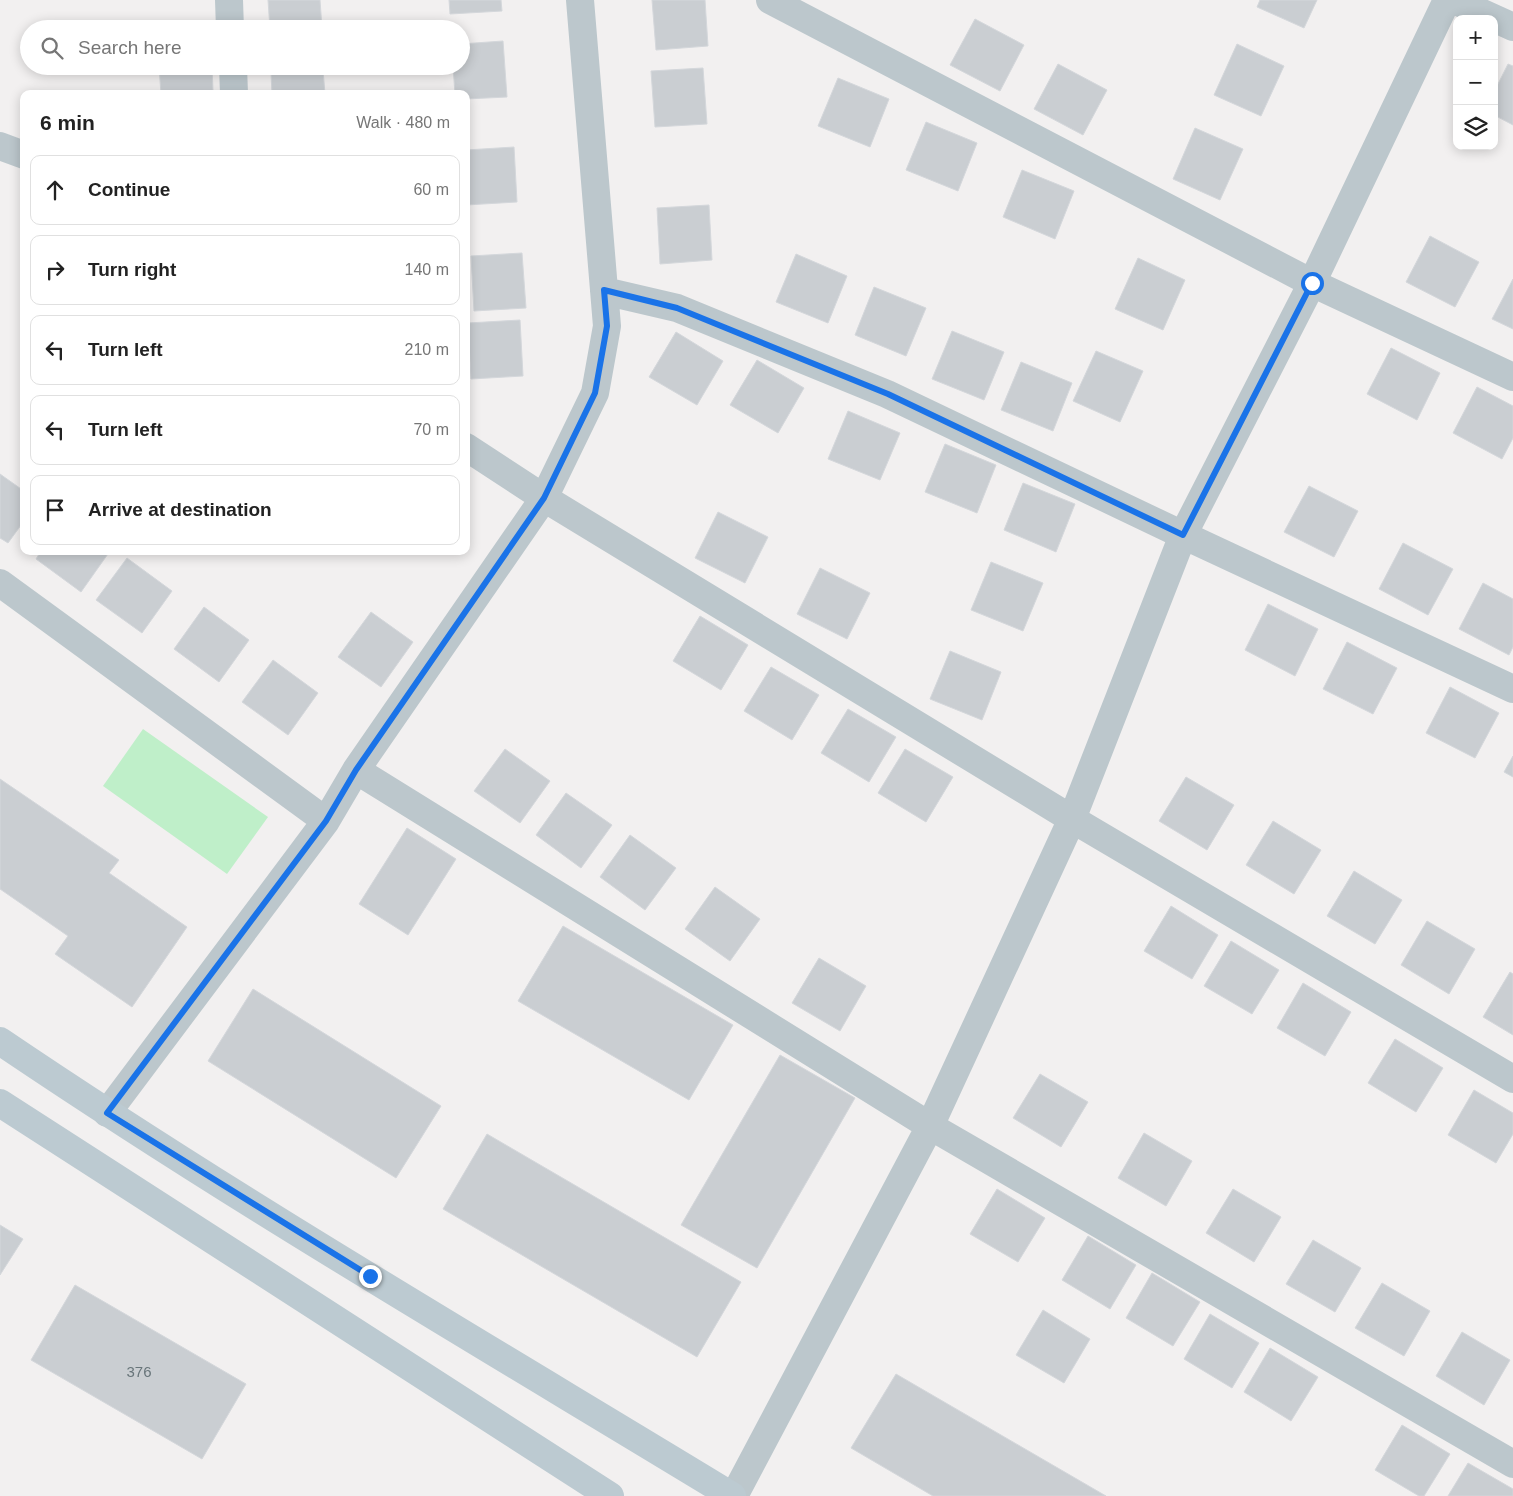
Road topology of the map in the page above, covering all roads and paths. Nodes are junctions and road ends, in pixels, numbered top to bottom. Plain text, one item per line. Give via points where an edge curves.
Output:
1 (228, 0) edge
2 (580, 0) edge
3 (770, 0) edge
4 (1447, 0) edge
5 (1454, 0) edge
6 (229, 20) edge
7 (1513, 27) edge
8 (233, 75) edge
9 (234, 90) edge
10 (0, 146) edge
11 (20, 154) edge
12 (1312, 283) junction
13 (604, 290) junction
14 (1513, 378) edge
15 (470, 450) edge
16 (544, 498) junction
17 (1183, 535) junction
18 (0, 583) edge
19 (1513, 689) edge
20 (356, 770) junction
21 (1072, 819) junction
22 (326, 821) junction
23 (0, 1041) edge
24 (1513, 1079) edge
25 (0, 1103) edge
26 (107, 1113) junction
27 (930, 1126) junction
28 (1513, 1464) edge
29 (610, 1496) edge
30 (733, 1496) edge

1 - 6 street
2 - 13 street
3 - 12 street
4 - 12 street
5 - 7 street
8 - 9 street
10 - 11 street
12 - 14 street
12 - 17 street
13 - 16 street via 607,326 595,393
13 - 17 street via 677,308 888,394
15 - 16 street
16 - 20 street
16 - 21 street
17 - 19 street
17 - 21 street
18 - 22 street
20 - 22 street
20 - 27 street
21 - 24 street
21 - 27 street
22 - 26 street
23 - 26 main road
25 - 29 main road
26 - 30 main road
27 - 28 street
27 - 30 street

